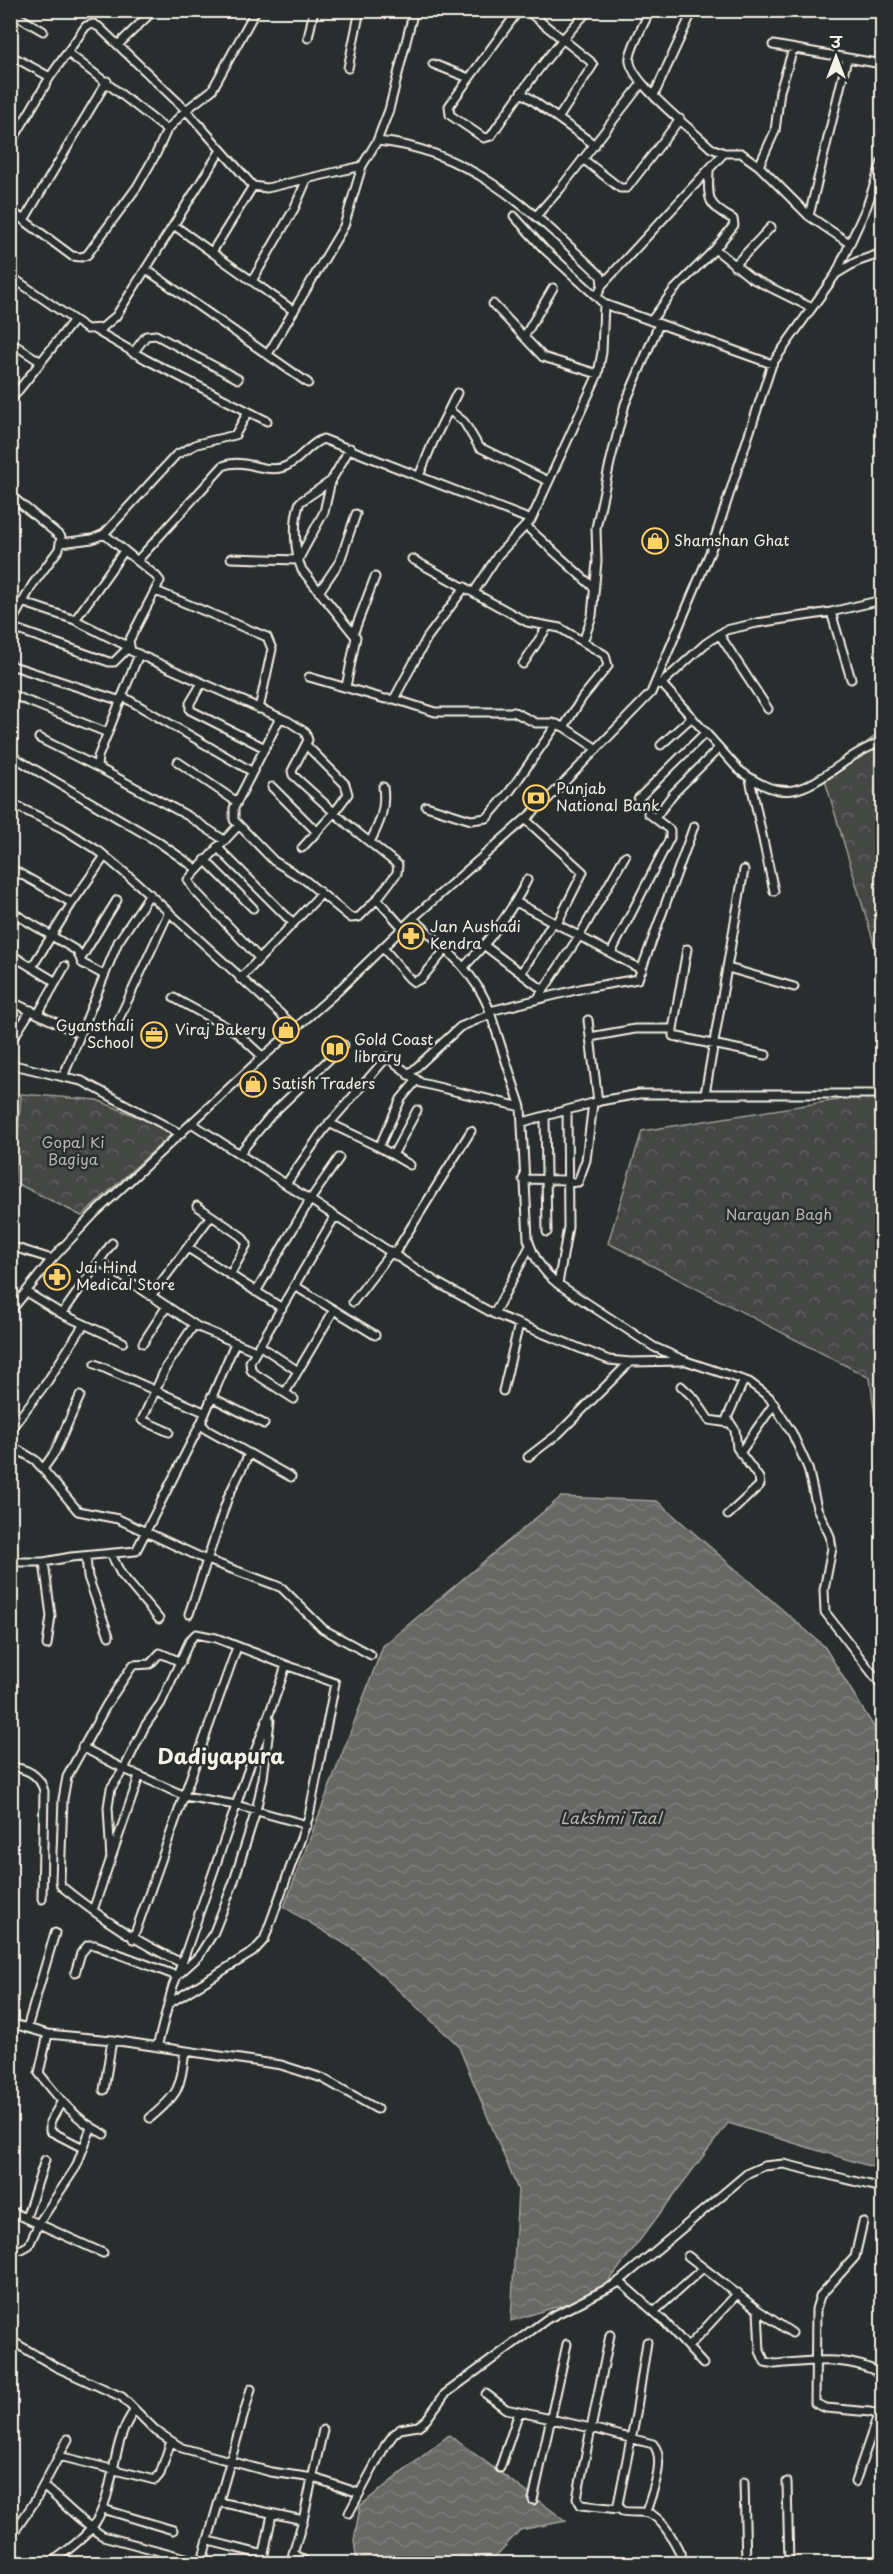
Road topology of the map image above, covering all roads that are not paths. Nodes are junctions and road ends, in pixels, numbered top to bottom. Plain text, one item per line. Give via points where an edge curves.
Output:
1 (154, 10) edge
2 (256, 10) edge
3 (314, 10) edge
4 (360, 10) edge
5 (414, 10) edge
6 (519, 10) edge
7 (526, 10) edge
8 (589, 10) edge
9 (650, 10) edge
10 (693, 10) edge
11 (10, 12) edge
12 (43, 31) dead end
13 (308, 38) dead end
14 (562, 39) junction
15 (118, 45) junction
16 (773, 45) dead end
17 (794, 49) junction
18 (68, 52) junction
19 (10, 55) edge
20 (847, 59) junction
21 (434, 64) dead end
22 (882, 64) edge
23 (348, 68) dead end
24 (50, 77) junction
25 (469, 78) junction
26 (107, 81) junction
27 (642, 83) junction
28 (521, 92) junction
29 (654, 95) junction
30 (186, 110) junction
31 (559, 117) junction
32 (680, 119) junction
33 (167, 130) junction
34 (377, 141) junction
35 (10, 145) edge
36 (595, 145) junction
37 (221, 150) junction
38 (724, 153) junction
39 (583, 159) junction
40 (882, 162) edge
41 (362, 166) junction
42 (759, 166) junction
43 (709, 171) junction
44 (307, 179) junction
45 (254, 186) junction
46 (10, 210) edge
47 (514, 216) dead end
48 (536, 216) junction
49 (808, 216) junction
50 (24, 220) junction
51 (175, 226) junction
52 (771, 227) dead end
53 (849, 243) junction
54 (715, 249) junction
55 (212, 252) junction
56 (882, 254) edge
57 (734, 266) junction
58 (147, 270) junction
59 (836, 274) junction
60 (10, 276) edge
61 (252, 280) junction
62 (602, 285) junction
63 (553, 288) dead end
64 (597, 297) junction
65 (493, 304) dead end
66 (604, 304) junction
67 (812, 308) junction
68 (294, 311) junction
69 (74, 320) junction
70 (655, 323) junction
71 (95, 330) junction
72 (524, 337) junction
73 (10, 342) edge
74 (133, 353) junction
75 (268, 354) junction
76 (41, 362) junction
77 (772, 364) junction
78 (598, 374) junction
79 (238, 379) dead end
80 (308, 383) dead end
81 (458, 393) dead end
82 (10, 401) edge
83 (449, 410) junction
84 (248, 412) junction
85 (267, 421) dead end
86 (350, 448) junction
87 (419, 476) junction
88 (331, 481) junction
89 (548, 481) junction
90 (10, 495) edge
91 (356, 514) dead end
92 (528, 523) junction
93 (104, 534) junction
94 (61, 543) junction
95 (124, 551) junction
96 (231, 558) dead end
97 (412, 559) dead end
98 (298, 560) junction
99 (137, 561) junction
100 (375, 577) dead end
101 (465, 586) junction
102 (593, 587) junction
103 (156, 591) junction
104 (320, 592) junction
105 (474, 592) junction
106 (882, 600) edge
107 (10, 605) edge
108 (21, 605) junction
109 (831, 612) junction
110 (75, 620) junction
111 (10, 626) edge
112 (548, 626) junction
113 (354, 632) junction
114 (719, 634) junction
115 (584, 642) junction
116 (129, 647) junction
117 (139, 654) junction
118 (523, 664) dead end
119 (10, 665) edge
120 (309, 677) dead end
121 (851, 679) dead end
122 (202, 683) junction
123 (662, 684) junction
124 (346, 687) junction
125 (651, 693) junction
126 (10, 694) edge
127 (122, 699) junction
128 (394, 699) junction
129 (260, 709) junction
130 (768, 709) dead end
131 (692, 717) junction
132 (279, 718) junction
133 (557, 724) junction
134 (564, 727) junction
135 (706, 732) junction
136 (108, 733) junction
137 (39, 738) dead end
138 (882, 741) edge
139 (306, 745) junction
140 (661, 745) dead end
141 (263, 747) junction
142 (719, 748) junction
143 (597, 749) junction
144 (10, 754) edge
145 (178, 762) dead end
146 (97, 767) junction
147 (251, 771) junction
148 (750, 778) junction
149 (272, 787) dead end
150 (383, 787) dead end
151 (639, 799) dead end
152 (237, 801) junction
153 (10, 803) edge
154 (426, 806) dead end
155 (334, 813) junction
156 (648, 813) dead end
157 (655, 818) junction
158 (525, 819) junction
159 (238, 826) junction
160 (694, 826) dead end
161 (317, 832) junction
162 (224, 840) junction
163 (370, 842) junction
164 (217, 847) junction
165 (302, 848) dead end
166 (105, 856) junction
167 (625, 856) dead end
168 (205, 860) junction
169 (10, 868) edge
170 (197, 869) junction
171 (744, 870) dead end
172 (527, 880) dead end
173 (774, 891) dead end
174 (150, 894) junction
175 (321, 894) junction
176 (377, 899) junction
177 (117, 900) dead end
178 (516, 902) junction
179 (72, 903) junction
180 (253, 908) dead end
181 (10, 911) edge
182 (169, 912) junction
183 (413, 918) junction
184 (293, 923) junction
185 (555, 923) junction
186 (403, 928) junction
187 (52, 935) junction
188 (580, 936) junction
189 (484, 946) junction
190 (383, 948) junction
191 (446, 949) junction
192 (687, 949) dead end
193 (611, 953) junction
194 (10, 954) edge
195 (82, 957) junction
196 (259, 958) junction
197 (65, 966) dead end
198 (32, 967) junction
199 (465, 967) junction
200 (728, 968) junction
201 (642, 970) junction
202 (521, 973) junction
203 (104, 975) junction
204 (240, 979) junction
205 (56, 982) junction
206 (794, 987) dead end
207 (543, 990) junction
208 (174, 998) dead end
209 (538, 998) junction
210 (10, 1000) edge
211 (31, 1010) junction
212 (490, 1012) junction
213 (38, 1014) junction
214 (588, 1020) dead end
215 (118, 1021) dead end
216 (296, 1028) junction
217 (673, 1029) junction
218 (80, 1034) junction
219 (590, 1037) junction
220 (10, 1043) edge
221 (345, 1045) dead end
222 (714, 1046) junction
223 (766, 1054) dead end
224 (263, 1057) junction
225 (10, 1064) edge
226 (408, 1075) junction
227 (63, 1077) junction
228 (416, 1081) junction
229 (705, 1094) junction
230 (882, 1094) edge
231 (596, 1103) junction
232 (520, 1107) junction
233 (417, 1110) dead end
234 (567, 1110) junction
235 (545, 1116) junction
236 (523, 1122) junction
237 (193, 1124) junction
238 (329, 1124) junction
239 (471, 1131) dead end
240 (181, 1134) junction
241 (379, 1147) junction
242 (239, 1154) junction
243 (393, 1155) junction
244 (339, 1158) dead end
245 (410, 1165) dead end
246 (523, 1179) junction
247 (547, 1179) junction
248 (567, 1181) junction
249 (286, 1184) junction
250 (310, 1200) junction
251 (197, 1206) dead end
252 (211, 1216) junction
253 (335, 1216) junction
254 (548, 1232) dead end
255 (112, 1243) dead end
256 (10, 1246) edge
257 (530, 1246) junction
258 (188, 1248) junction
259 (393, 1252) junction
260 (52, 1259) junction
261 (99, 1261) junction
262 (230, 1275) junction
263 (558, 1284) junction
264 (295, 1286) junction
265 (26, 1292) junction
266 (256, 1292) junction
267 (10, 1295) edge
268 (151, 1296) junction
269 (20, 1299) junction
270 (353, 1302) dead end
271 (166, 1306) junction
272 (282, 1308) junction
273 (334, 1310) junction
274 (10, 1312) edge
275 (62, 1314) junction
276 (494, 1314) junction
277 (84, 1324) junction
278 (519, 1324) junction
279 (194, 1325) junction
280 (375, 1335) dead end
281 (123, 1342) dead end
282 (143, 1343) dead end
283 (235, 1343) junction
284 (258, 1348) junction
285 (686, 1361) junction
286 (630, 1362) junction
287 (95, 1364) dead end
288 (298, 1371) junction
289 (744, 1380) junction
290 (681, 1386) dead end
291 (156, 1391) junction
292 (503, 1391) dead end
293 (285, 1393) junction
294 (80, 1396) dead end
295 (211, 1396) junction
296 (294, 1399) dead end
297 (774, 1404) junction
298 (204, 1412) junction
299 (201, 1423) junction
300 (729, 1423) junction
301 (264, 1424) dead end
302 (10, 1430) edge
303 (169, 1432) dead end
304 (10, 1445) edge
305 (740, 1453) junction
306 (249, 1454) junction
307 (528, 1457) dead end
308 (43, 1469) junction
309 (291, 1477) dead end
310 (728, 1515) dead end
311 (146, 1533) junction
312 (111, 1554) junction
313 (86, 1557) junction
314 (207, 1560) junction
315 (10, 1562) edge
316 (45, 1562) junction
317 (189, 1614) dead end
318 (159, 1619) dead end
319 (109, 1636) dead end
320 (46, 1645) dead end
321 (237, 1647) junction
322 (371, 1655) dead end
323 (181, 1662) junction
324 (286, 1665) junction
325 (882, 1686) edge
326 (271, 1712) junction
327 (82, 1747) junction
328 (10, 1767) edge
329 (124, 1769) junction
330 (140, 1777) junction
331 (185, 1796) junction
332 (236, 1805) junction
333 (256, 1811) junction
334 (307, 1825) junction
335 (111, 1861) junction
336 (42, 1899) dead end
337 (93, 1910) junction
338 (55, 1933) dead end
339 (133, 1939) junction
340 (182, 1963) junction
341 (75, 1973) dead end
342 (177, 1976) junction
343 (168, 2004) junction
344 (10, 2023) edge
345 (27, 2028) junction
346 (48, 2034) junction
347 (112, 2040) junction
348 (157, 2047) junction
349 (185, 2051) junction
350 (104, 2090) dead end
351 (62, 2101) junction
352 (377, 2109) dead end
353 (150, 2118) dead end
354 (91, 2128) junction
355 (104, 2133) dead end
356 (83, 2148) junction
357 (45, 2160) dead end
358 (882, 2188) edge
359 (10, 2211) edge
360 (26, 2218) junction
361 (863, 2222) dead end
362 (39, 2223) junction
363 (10, 2252) edge
364 (102, 2253) dead end
365 (688, 2256) dead end
366 (703, 2268) junction
367 (619, 2281) junction
368 (738, 2293) junction
369 (758, 2310) junction
370 (654, 2312) junction
371 (792, 2332) dead end
372 (610, 2335) dead end
373 (10, 2340) edge
374 (647, 2342) dead end
375 (567, 2344) dead end
376 (688, 2347) junction
377 (815, 2361) junction
378 (703, 2364) dead end
379 (882, 2374) edge
380 (251, 2389) dead end
381 (486, 2394) dead end
382 (135, 2410) junction
383 (519, 2412) junction
384 (550, 2419) junction
385 (591, 2428) junction
386 (323, 2430) dead end
387 (68, 2439) dead end
388 (630, 2439) junction
389 (171, 2441) junction
390 (59, 2456) junction
391 (230, 2462) junction
392 (500, 2468) dead end
393 (115, 2470) junction
394 (314, 2478) junction
395 (744, 2482) dead end
396 (787, 2482) dead end
397 (855, 2482) dead end
398 (43, 2486) junction
399 (359, 2493) junction
400 (533, 2500) dead end
401 (219, 2502) junction
402 (103, 2509) junction
403 (619, 2509) junction
404 (646, 2512) junction
405 (272, 2514) junction
406 (349, 2514) dead end
407 (303, 2520) junction
408 (91, 2529) junction
409 (173, 2530) dead end
410 (10, 2538) edge
411 (209, 2541) junction
412 (166, 2553) junction
413 (293, 2553) junction
414 (264, 2555) junction
415 (204, 2563) edge
416 (50, 2564) edge
417 (152, 2564) edge
418 (262, 2564) edge
419 (290, 2564) edge
420 (309, 2564) edge
421 (685, 2564) edge
422 (746, 2564) edge
423 (789, 2564) edge

1 - 15 street
2 - 30 street via 212,90
3 - 13 street
4 - 23 street
5 - 34 street via 389,110
6 - 25 street
7 - 14 street
8 - 14 street
9 - 27 street via 630,56 631,67
10 - 29 street
11 - 12 street
14 - 28 street
14 - 31 street via 593,65
15 - 18 street via 93,24 86,26
15 - 30 street
16 - 17 street
17 - 20 street
17 - 42 street via 780,91 775,131
18 - 24 street
18 - 26 street
19 - 24 street
20 - 22 street
20 - 49 street
21 - 25 street
24 - 35 street
25 - 28 street via 448,110 484,138 491,136
26 - 33 street
26 - 50 street
27 - 29 street
27 - 36 street
28 - 31 street
29 - 32 street
30 - 33 street
30 - 37 street
31 - 36 street
32 - 38 street via 711,148
32 - 39 street via 627,188 620,188
33 - 50 street via 137,187 87,255 72,255
34 - 41 street
34 - 48 street via 416,146 476,172
36 - 39 street
37 - 45 street
37 - 51 street
38 - 42 street via 741,153
38 - 43 street
39 - 48 street
40 - 53 street
41 - 44 street
41 - 68 street via 344,226
42 - 49 street
43 - 54 street via 710,201 734,221
43 - 62 street
44 - 45 street via 267,188
44 - 61 street
45 - 55 street
46 - 50 street
47 - 64 street
48 - 62 street via 601,276
49 - 53 street
51 - 55 street
51 - 58 street
52 - 57 street
53 - 59 street
54 - 57 street
54 - 70 street via 673,291
55 - 61 street
56 - 59 street via 856,262
57 - 67 street via 770,290
58 - 71 street via 116,316
58 - 75 street
59 - 67 street
60 - 69 street
61 - 68 street
62 - 64 street
63 - 72 street
64 - 66 street
65 - 72 street
66 - 70 street
66 - 78 street
67 - 77 street
68 - 75 street
69 - 71 street
69 - 76 street
70 - 77 street
70 - 102 street via 625,404 610,463 596,528
71 - 74 street
72 - 78 street via 543,357
73 - 76 street
74 - 79 street via 146,336 156,335
74 - 84 street
75 - 80 street
76 - 82 street
77 - 125 street via 711,550
78 - 89 street
81 - 83 street
83 - 87 street
83 - 89 street via 464,422 479,447
84 - 85 street
84 - 93 street via 235,435 197,444 176,455
86 - 87 street
86 - 88 street
86 - 99 street via 323,439 282,468 242,462 223,466
87 - 92 street
88 - 98 street via 324,512
88 - 98 street via 300,502 296,518
89 - 92 street
90 - 94 street via 59,534
91 - 104 street via 340,561
92 - 102 street
92 - 105 street via 498,555
93 - 94 street
93 - 95 street
94 - 108 street
95 - 99 street
95 - 110 street
96 - 98 street
97 - 101 street
98 - 104 street
99 - 103 street via 160,581
100 - 113 street
101 - 105 street
101 - 128 street via 427,638
102 - 115 street via 592,616
103 - 116 street
103 - 129 street via 267,637 272,649
104 - 113 street
105 - 112 street via 527,622
106 - 109 street
107 - 108 street
108 - 110 street
108 - 111 street
109 - 114 street via 757,623
109 - 121 street
110 - 116 street
111 - 116 street via 109,662
112 - 115 street via 560,628
112 - 118 street
113 - 124 street via 355,651
114 - 123 street
114 - 130 street
115 - 134 street via 605,655 608,666
116 - 117 street
117 - 122 street
117 - 127 street
119 - 127 street
120 - 124 street
122 - 129 street
122 - 141 street via 190,710
123 - 125 street
123 - 131 street
124 - 128 street
125 - 143 street
126 - 136 street
127 - 136 street
127 - 147 street
128 - 133 street via 435,712 510,711 536,723
129 - 132 street
131 - 135 street
131 - 140 street
132 - 139 street via 305,732
132 - 141 street
133 - 134 street
133 - 154 street via 487,818 471,820
134 - 143 street
135 - 142 street
135 - 151 street
136 - 146 street
137 - 146 street
138 - 148 street via 852,756 815,783 797,789 776,790
139 - 155 street via 293,775
139 - 155 street via 348,788
141 - 147 street
142 - 148 street
142 - 157 street
143 - 158 street
144 - 170 street
145 - 152 street
146 - 162 street
147 - 152 street
148 - 173 street
149 - 161 street
150 - 163 street via 381,820
152 - 159 street via 233,813
153 - 166 street via 62,828
155 - 161 street
155 - 163 street
156 - 157 street
157 - 193 street via 670,830 670,838
158 - 183 street
158 - 185 street via 583,872
159 - 162 street
159 - 175 street via 274,861
160 - 201 street
161 - 165 street
162 - 164 street
163 - 176 street via 395,861 399,869
164 - 168 street
164 - 184 street
166 - 174 street
166 - 179 street
167 - 188 street
168 - 170 street
168 - 180 street
169 - 179 street
170 - 196 street via 189,884
171 - 200 street
172 - 178 street
174 - 182 street
174 - 203 street via 118,942
175 - 176 street via 356,919
175 - 184 street
176 - 186 street
177 - 195 street
178 - 185 street
178 - 189 street
179 - 187 street
181 - 187 street
182 - 204 street
182 - 215 street
183 - 186 street
183 - 191 street
184 - 196 street
185 - 188 street
185 - 202 street
186 - 190 street
187 - 195 street
187 - 198 street
188 - 193 street
188 - 207 street
189 - 199 street
189 - 202 street
190 - 191 street via 414,982
190 - 216 street
191 - 199 street
192 - 217 street
193 - 201 street
194 - 198 street
195 - 203 street via 85,964
196 - 204 street
197 - 205 street
198 - 205 street
199 - 212 street
200 - 206 street
200 - 222 street
201 - 209 street via 634,981
202 - 207 street
203 - 218 street
204 - 216 street
205 - 213 street
207 - 209 street
208 - 224 street via 236,1032
209 - 212 street
210 - 211 street
211 - 213 street
211 - 220 street
212 - 226 street via 460,1027
212 - 232 street
213 - 218 street
214 - 219 street
216 - 224 street
217 - 219 street via 634,1029
217 - 222 street via 676,1038
218 - 227 street
219 - 231 street
221 - 242 street via 271,1114
222 - 223 street
222 - 229 street
224 - 237 street
225 - 227 street
226 - 228 street
226 - 238 street via 387,1057
227 - 240 street via 82,1082
228 - 232 street
228 - 241 street
229 - 230 street
229 - 231 street via 639,1094
231 - 234 street
231 - 248 street via 584,1170 578,1182
232 - 236 street
233 - 243 street
234 - 235 street
234 - 248 street
235 - 236 street
235 - 247 street
236 - 246 street
237 - 240 street
237 - 242 street
238 - 241 street
238 - 249 street
239 - 259 street
240 - 260 street via 94,1214
241 - 243 street
242 - 249 street
243 - 245 street
244 - 250 street
246 - 247 street
246 - 257 street
247 - 248 street
247 - 254 street
248 - 263 street via 568,1227
249 - 250 street
250 - 253 street
250 - 266 street
251 - 252 street
252 - 258 street
252 - 262 street via 247,1244
253 - 259 street
253 - 264 street
255 - 261 street
256 - 260 street
257 - 263 street via 544,1272
257 - 276 street
258 - 262 street
258 - 268 street
259 - 270 street
259 - 276 street
260 - 265 street
261 - 268 street
261 - 275 street
262 - 266 street
263 - 285 street via 654,1347
264 - 272 street
264 - 273 street
265 - 269 street
265 - 275 street
266 - 272 street
267 - 269 street
268 - 271 street
269 - 274 street
271 - 279 street
271 - 282 street
272 - 284 street
273 - 280 street
273 - 288 street
275 - 277 street
276 - 278 street
277 - 281 street
277 - 302 street
278 - 286 street via 609,1360
278 - 292 street
279 - 283 street
279 - 291 street via 170,1360
283 - 284 street
283 - 295 street
284 - 288 street
284 - 293 street via 250,1362 251,1370
285 - 286 street
285 - 289 street
286 - 307 street via 558,1434
287 - 291 street
288 - 293 street
289 - 297 street via 758,1386
289 - 300 street via 727,1415
290 - 300 street via 709,1420
291 - 298 street
291 - 303 street via 142,1420
293 - 296 street
294 - 308 street via 55,1452
295 - 298 street
295 - 301 street
297 - 305 street
297 - 325 street via 808,1468 817,1508 830,1536 825,1612
298 - 299 street
299 - 306 street
299 - 311 street
300 - 305 street via 735,1430
304 - 308 street
305 - 310 street via 760,1485
306 - 309 street
306 - 314 street via 228,1497
308 - 311 street via 78,1511 118,1519
311 - 312 street via 136,1551
311 - 314 street
312 - 313 street
312 - 318 street via 121,1574
313 - 316 street
313 - 319 street via 88,1577
314 - 317 street
314 - 322 street via 282,1588 323,1629
315 - 316 street
316 - 320 street via 51,1617
321 - 323 street via 196,1634
321 - 324 street
321 - 331 street
323 - 327 street via 160,1653 150,1664 132,1665
323 - 329 street
324 - 326 street
324 - 334 street via 335,1683
326 - 332 street
326 - 333 street
327 - 329 street
327 - 337 street via 64,1787 60,1880 61,1887
328 - 336 street via 30,1772 41,1781 44,1791
329 - 330 street
329 - 335 street via 111,1788 108,1807
330 - 331 street
330 - 335 street
331 - 332 street
331 - 339 street
332 - 333 street
332 - 340 street
333 - 334 street
333 - 342 street via 214,1932 199,1956
334 - 343 street via 260,1947
335 - 337 street
337 - 339 street
338 - 345 street
339 - 340 street
340 - 342 street
341 - 342 street via 84,1948 95,1945
342 - 343 street
343 - 348 street
344 - 345 street
345 - 346 street
346 - 347 street
346 - 351 street via 39,2073
347 - 348 street
347 - 350 street
348 - 349 street
349 - 352 street via 302,2070
349 - 353 street via 177,2093
351 - 354 street
351 - 356 street via 50,2122 50,2131
354 - 355 street
354 - 356 street
356 - 362 street via 76,2167
357 - 360 street
358 - 367 street via 784,2164 764,2166 748,2173
359 - 360 street
360 - 362 street
361 - 377 street via 855,2257 816,2303
362 - 363 street via 29,2245
362 - 364 street
365 - 366 street
366 - 368 street
366 - 370 street
367 - 370 street
367 - 399 street via 548,2319 445,2394 418,2426 400,2429
368 - 369 street
368 - 376 street
369 - 371 street
369 - 377 street via 760,2351 765,2362
370 - 376 street
372 - 385 street
373 - 382 street via 56,2367 112,2391
374 - 388 street
375 - 384 street
376 - 378 street
377 - 379 street via 853,2362
377 - 397 street via 815,2403 876,2414
380 - 391 street
381 - 383 street via 506,2409
382 - 389 street
382 - 393 street via 124,2425
383 - 384 street
383 - 392 street
384 - 385 street
384 - 400 street
385 - 388 street
385 - 403 street via 578,2502 589,2507
386 - 394 street
387 - 390 street
388 - 403 street
388 - 404 street via 656,2448 658,2464
389 - 391 street
389 - 393 street via 155,2480
390 - 393 street
390 - 398 street
391 - 394 street
391 - 401 street
393 - 402 street
394 - 399 street
394 - 407 street
395 - 422 street
396 - 423 street
398 - 408 street
398 - 410 street
399 - 406 street
401 - 405 street
401 - 411 street
402 - 408 street
402 - 409 street
403 - 404 street
404 - 421 street via 663,2526
405 - 407 street
405 - 414 street
407 - 413 street
408 - 412 street via 107,2538
408 - 416 street
411 - 414 street
411 - 415 street
412 - 415 street
412 - 417 street
413 - 419 street
413 - 420 street
414 - 418 street

